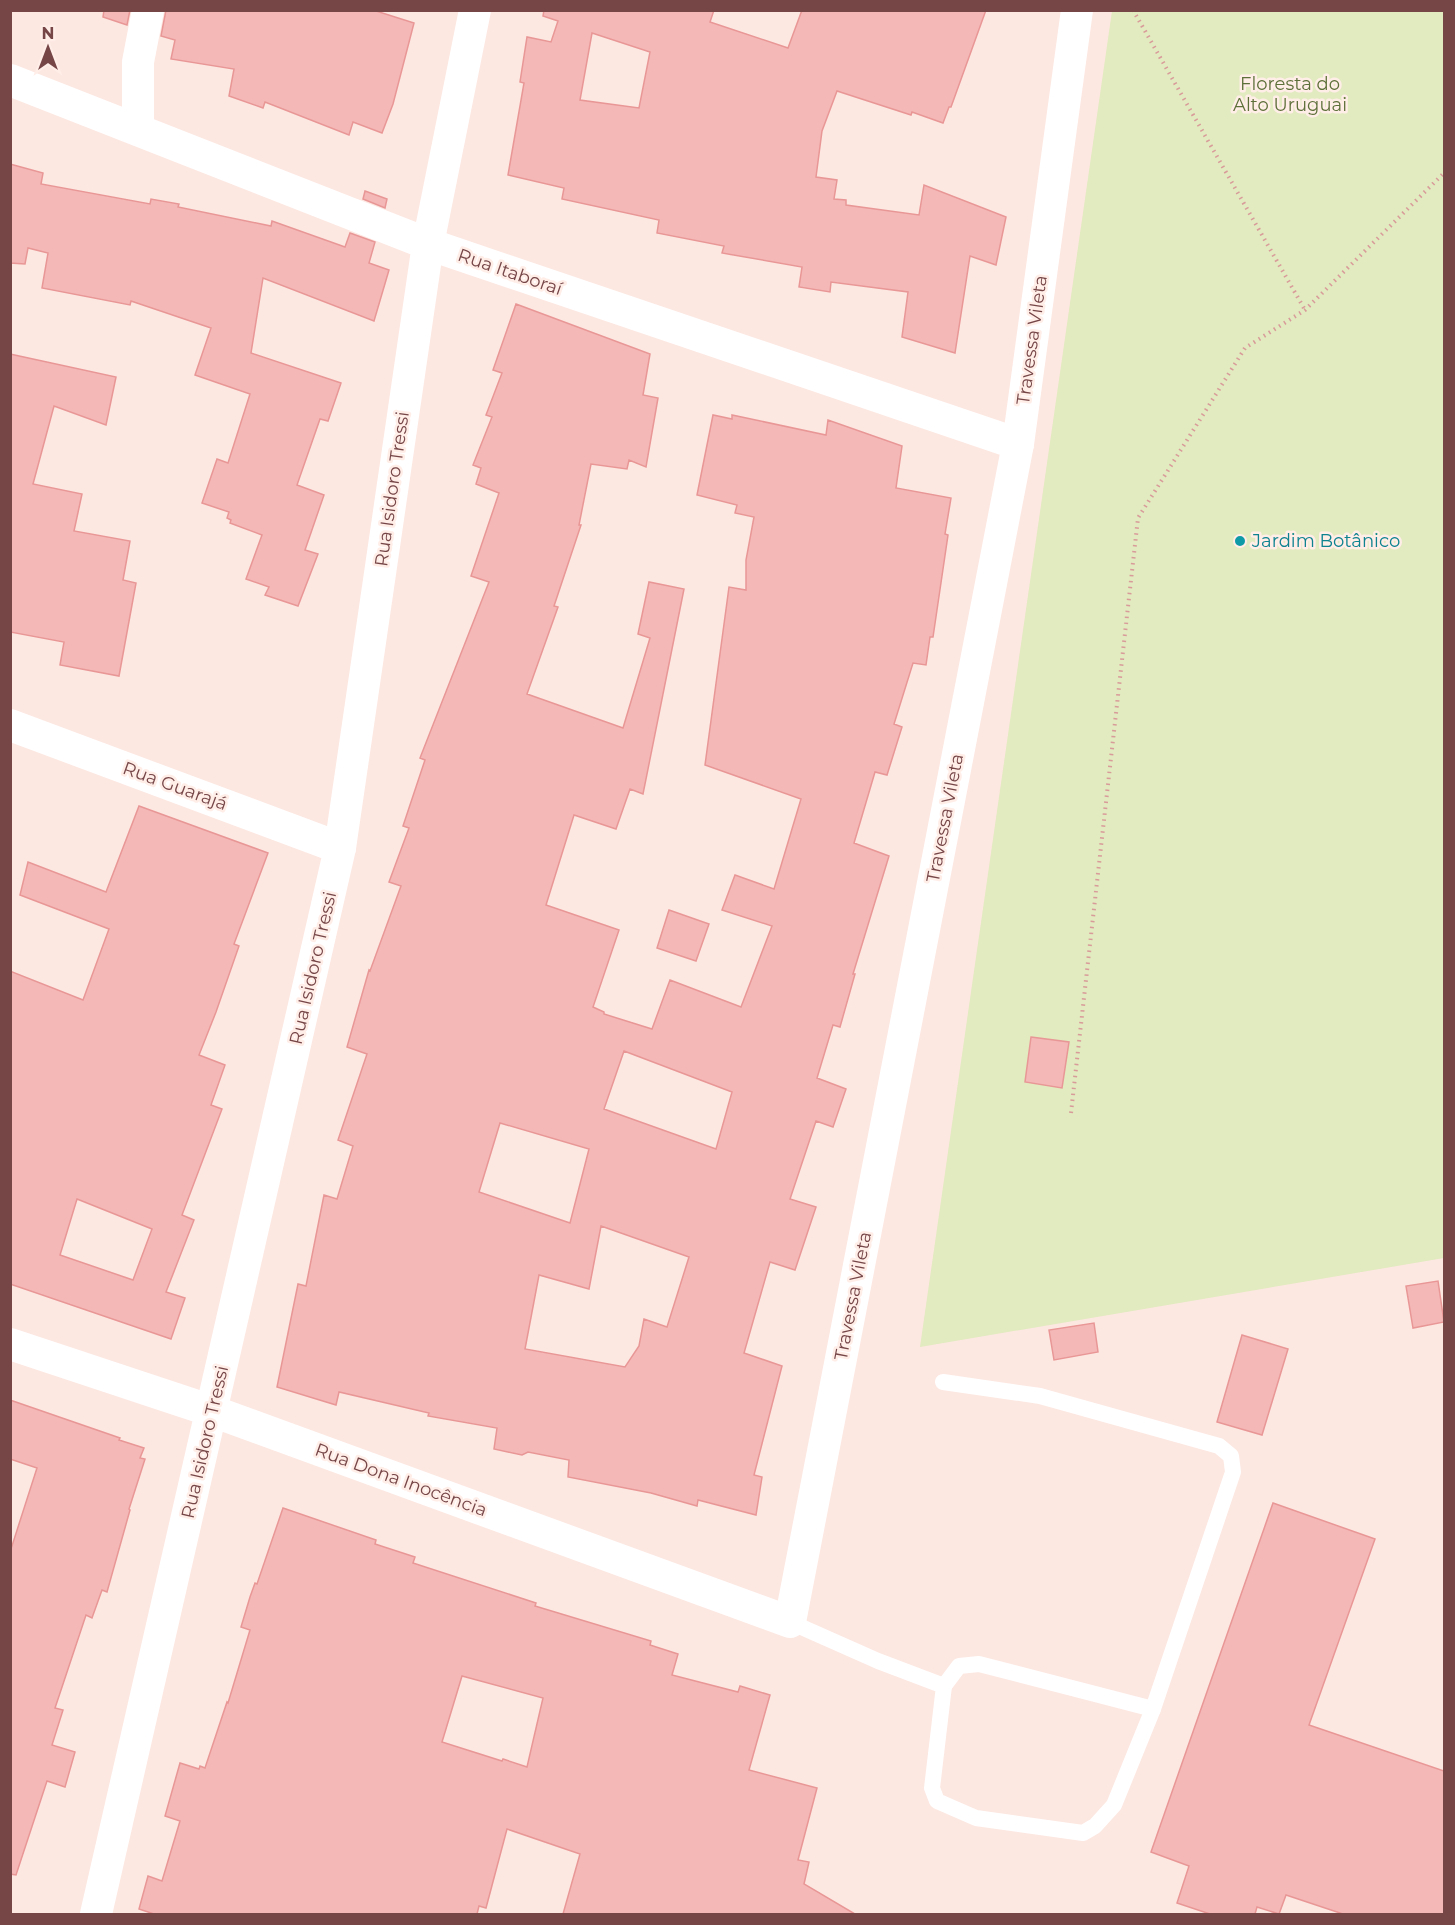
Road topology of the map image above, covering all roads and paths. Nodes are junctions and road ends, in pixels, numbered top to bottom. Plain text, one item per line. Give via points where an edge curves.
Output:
1 (148, 10) edge
2 (475, 10) edge
3 (1077, 10) edge
4 (1133, 10) edge
5 (10, 80) edge
6 (138, 130) junction
7 (1444, 172) edge
8 (428, 244) junction
9 (1305, 310) junction
10 (1018, 444) junction
11 (10, 725) edge
12 (340, 848) junction
13 (1071, 1113) dead end
14 (10, 1344) edge
15 (943, 1382) dead end
16 (212, 1411) junction
17 (790, 1622) junction
18 (944, 1686) junction
19 (1153, 1709) junction
20 (96, 1914) edge

1 - 6 street via 138,62
2 - 8 street, Rua Isidoro Tressi
3 - 10 street, Travessa Vileta
4 - 9 path
5 - 6 street, Rua Itaboraí
6 - 8 street, Rua Itaboraí
7 - 9 path
8 - 10 street, Rua Itaboraí
8 - 12 street, Rua Isidoro Tressi
9 - 13 path via 1245,348 1138,518
10 - 17 street, Travessa Vileta
11 - 12 street, Rua Guarajá
12 - 16 street, Rua Isidoro Tressi
14 - 16 street, Rua Dona Inocência
15 - 19 lane via 1040,1396 1219,1446 1231,1456 1233,1472
16 - 17 street, Rua Dona Inocência
16 - 20 street, Rua Isidoro Tressi
17 - 18 lane
18 - 19 lane via 959,1666 979,1664
18 - 19 lane via 932,1788 937,1801 976,1818 1083,1833 1095,1826 1114,1804

